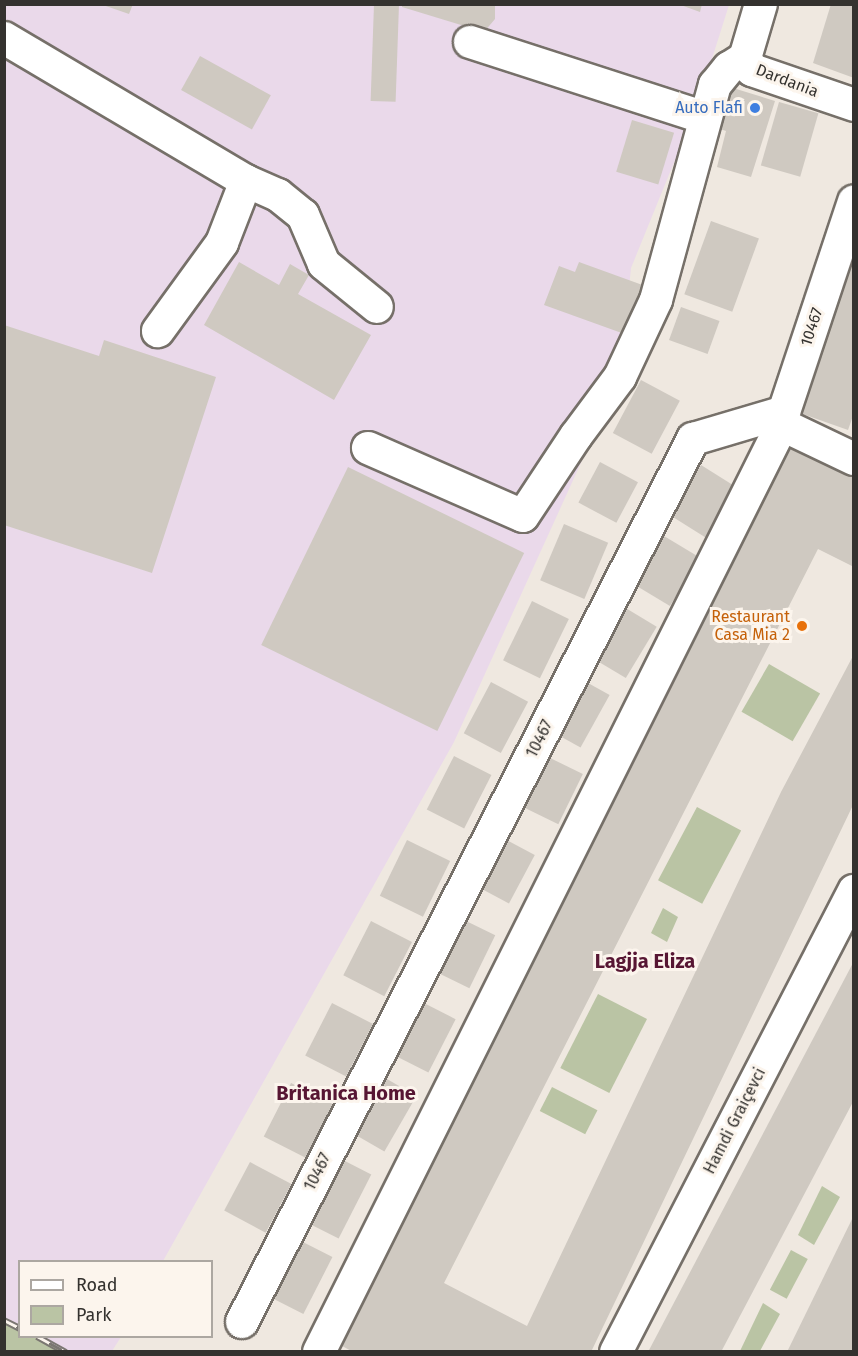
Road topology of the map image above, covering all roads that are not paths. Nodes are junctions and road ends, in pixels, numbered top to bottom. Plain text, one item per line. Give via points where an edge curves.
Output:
1 (761, 4) edge
2 (4, 38) edge
3 (470, 42) dead end
4 (745, 58) junction
5 (854, 105) edge
6 (705, 118) junction
7 (246, 181) junction
8 (854, 201) edge
9 (377, 307) dead end
10 (158, 331) dead end
11 (368, 447) dead end
12 (854, 459) edge
13 (854, 891) edge
14 (242, 1322) dead end
15 (319, 1352) edge
16 (616, 1352) edge

1 - 4 street, Dardania
2 - 7 street
3 - 6 street
4 - 5 street, Dardania via 752,70
4 - 6 street via 729,68 715,86
6 - 11 street via 656,300 620,377 523,516
7 - 9 street via 278,195 303,215 324,264
7 - 10 street via 222,243
8 - 14 street, 10467 via 784,412 693,439
12 - 15 street via 789,428 778,433
13 - 16 street, Hamdi Graiçevci

